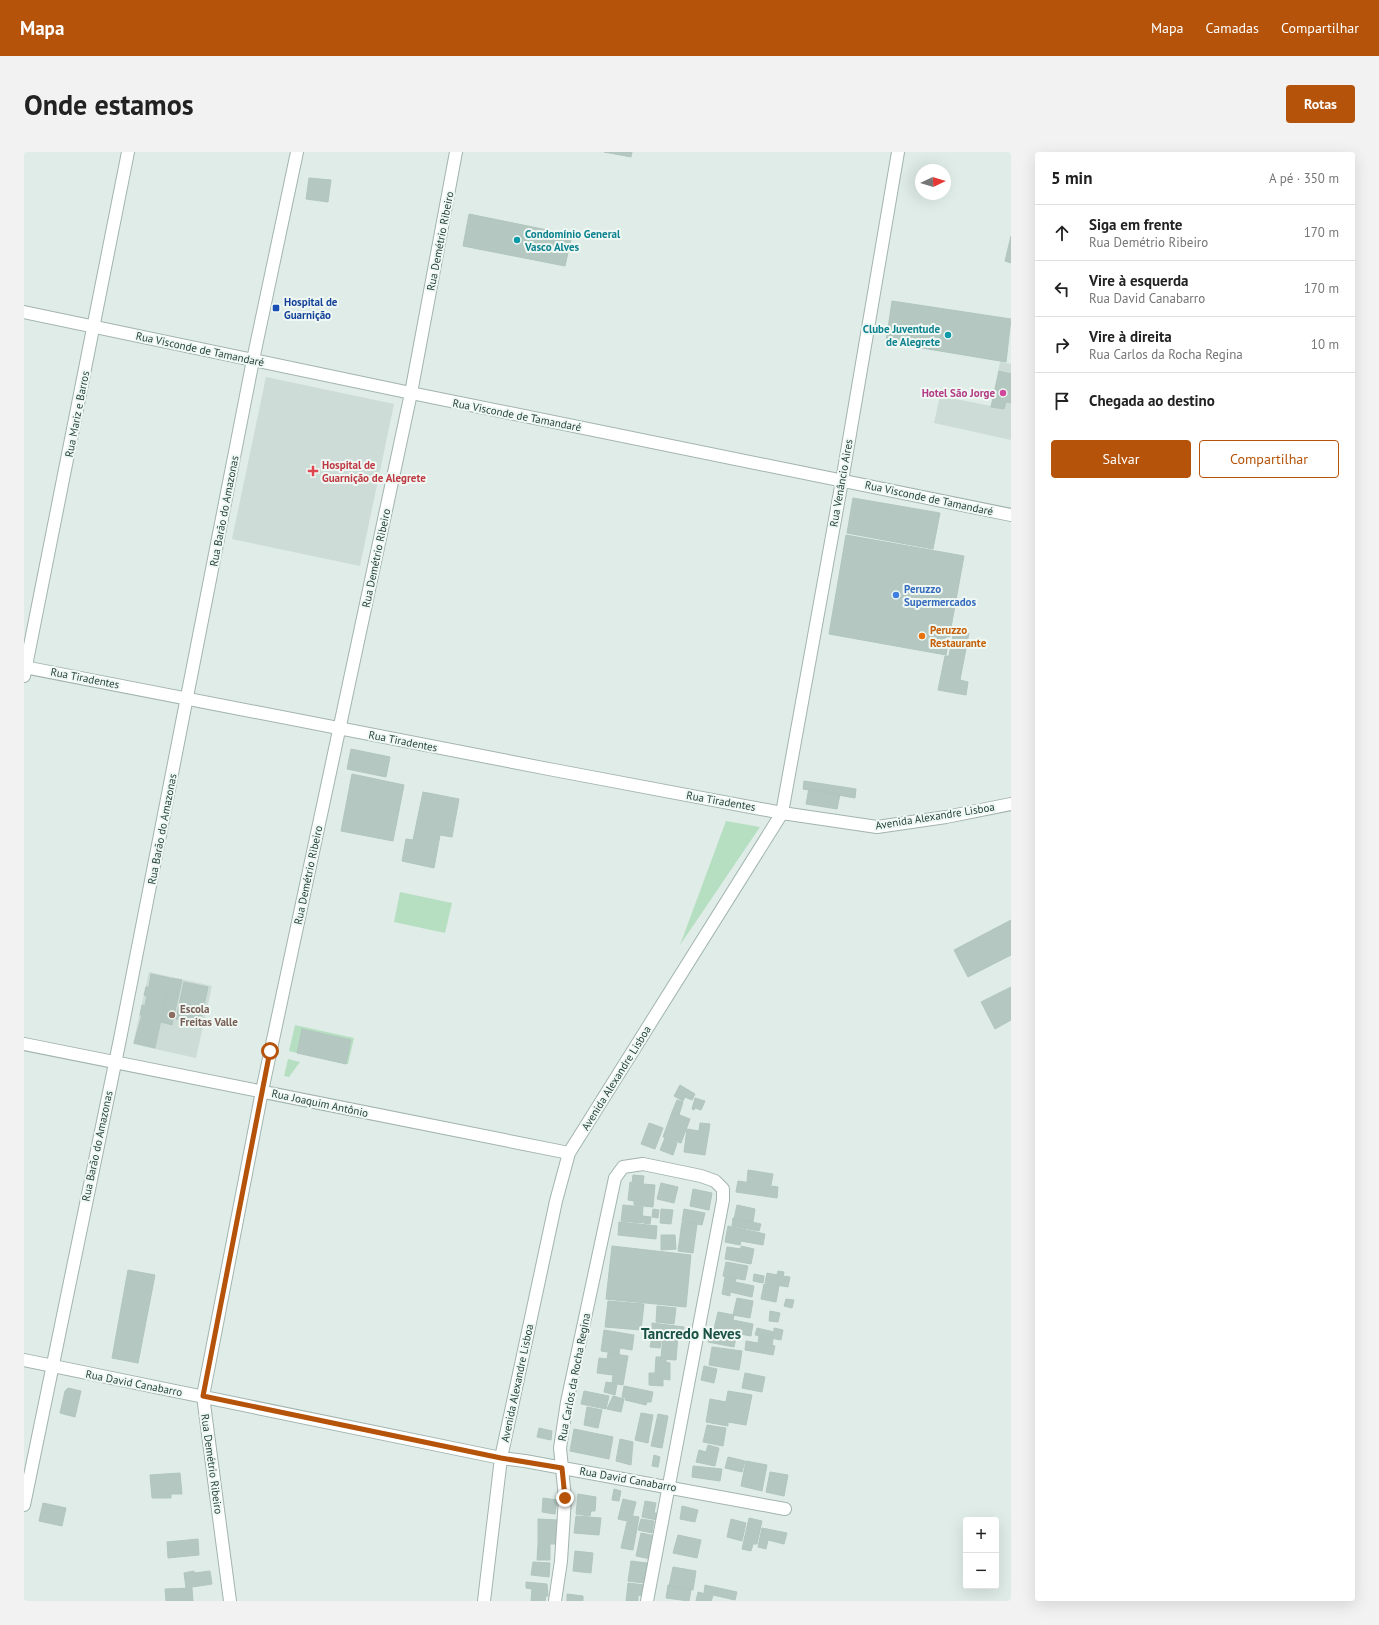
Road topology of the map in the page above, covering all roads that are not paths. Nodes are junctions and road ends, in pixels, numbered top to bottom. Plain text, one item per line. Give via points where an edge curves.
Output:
1 (128, 152) edge
2 (296, 152) edge
3 (456, 152) edge
4 (898, 152) edge
5 (24, 312) edge
6 (94, 327) junction
7 (253, 360) junction
8 (411, 393) junction
9 (842, 481) junction
10 (1011, 515) edge
11 (25, 670) edge
12 (188, 698) junction
13 (340, 728) junction
14 (1011, 804) edge
15 (782, 813) junction
16 (24, 1044) edge
17 (115, 1062) junction
18 (262, 1091) junction
19 (570, 1153) junction
20 (24, 1360) edge
21 (52, 1366) junction
22 (203, 1396) junction
23 (501, 1458) junction
24 (562, 1468) junction
25 (668, 1486) junction
26 (24, 1505) edge
27 (785, 1509) dead end
28 (230, 1601) edge
29 (484, 1601) edge
30 (555, 1601) edge
31 (647, 1601) edge

1 - 6 street, Rua Mariz e Barros
2 - 7 street, Rua Barão do Amazonas
3 - 8 street, Rua Demétrio Ribeiro
4 - 9 street, Rua Venâncio Aires
5 - 6 street, Rua Visconde de Tamandaré
6 - 7 street, Rua Visconde de Tamandaré
6 - 11 street, Rua Mariz e Barros
7 - 8 street, Rua Visconde de Tamandaré
7 - 12 street, Rua Barão do Amazonas
8 - 9 street, Rua Visconde de Tamandaré
8 - 13 street, Rua Demétrio Ribeiro
9 - 10 street, Rua Visconde de Tamandaré
9 - 15 street, Rua Venâncio Aires
11 - 12 street, Rua Tiradentes
12 - 13 street, Rua Tiradentes
12 - 17 street, Rua Barão do Amazonas
13 - 15 street, Rua Tiradentes
13 - 18 street, Rua Demétrio Ribeiro
14 - 15 street, Avenida Alexandre Lisboa via 877,827
15 - 19 street, Avenida Alexandre Lisboa
16 - 17 street, Rua Joaquim Antônio
17 - 18 street, Rua Joaquim Antônio
17 - 21 street, Rua Barão do Amazonas
18 - 19 street, Rua Joaquim Antônio
18 - 22 street, Rua Demétrio Ribeiro
19 - 23 street, Avenida Alexandre Lisboa via 556,1202
20 - 21 street, Rua David Canabarro
21 - 22 street, Rua David Canabarro
21 - 26 street, Rua Barão do Amazonas
22 - 23 street, Rua David Canabarro
22 - 28 street, Rua Demétrio Ribeiro
23 - 24 street, Rua David Canabarro
23 - 29 street, Avenida Alexandre Lisboa
24 - 25 street, Rua David Canabarro
24 - 25 street, Rua Carlos da Rocha Regina via 560,1448 568,1402 615,1178 623,1167 643,1164 701,1176 715,1181 723,1189 723,1200
24 - 30 street, Rua Carlos da Rocha Regina via 565,1498 561,1561
25 - 27 street, Rua David Canabarro
25 - 31 street

